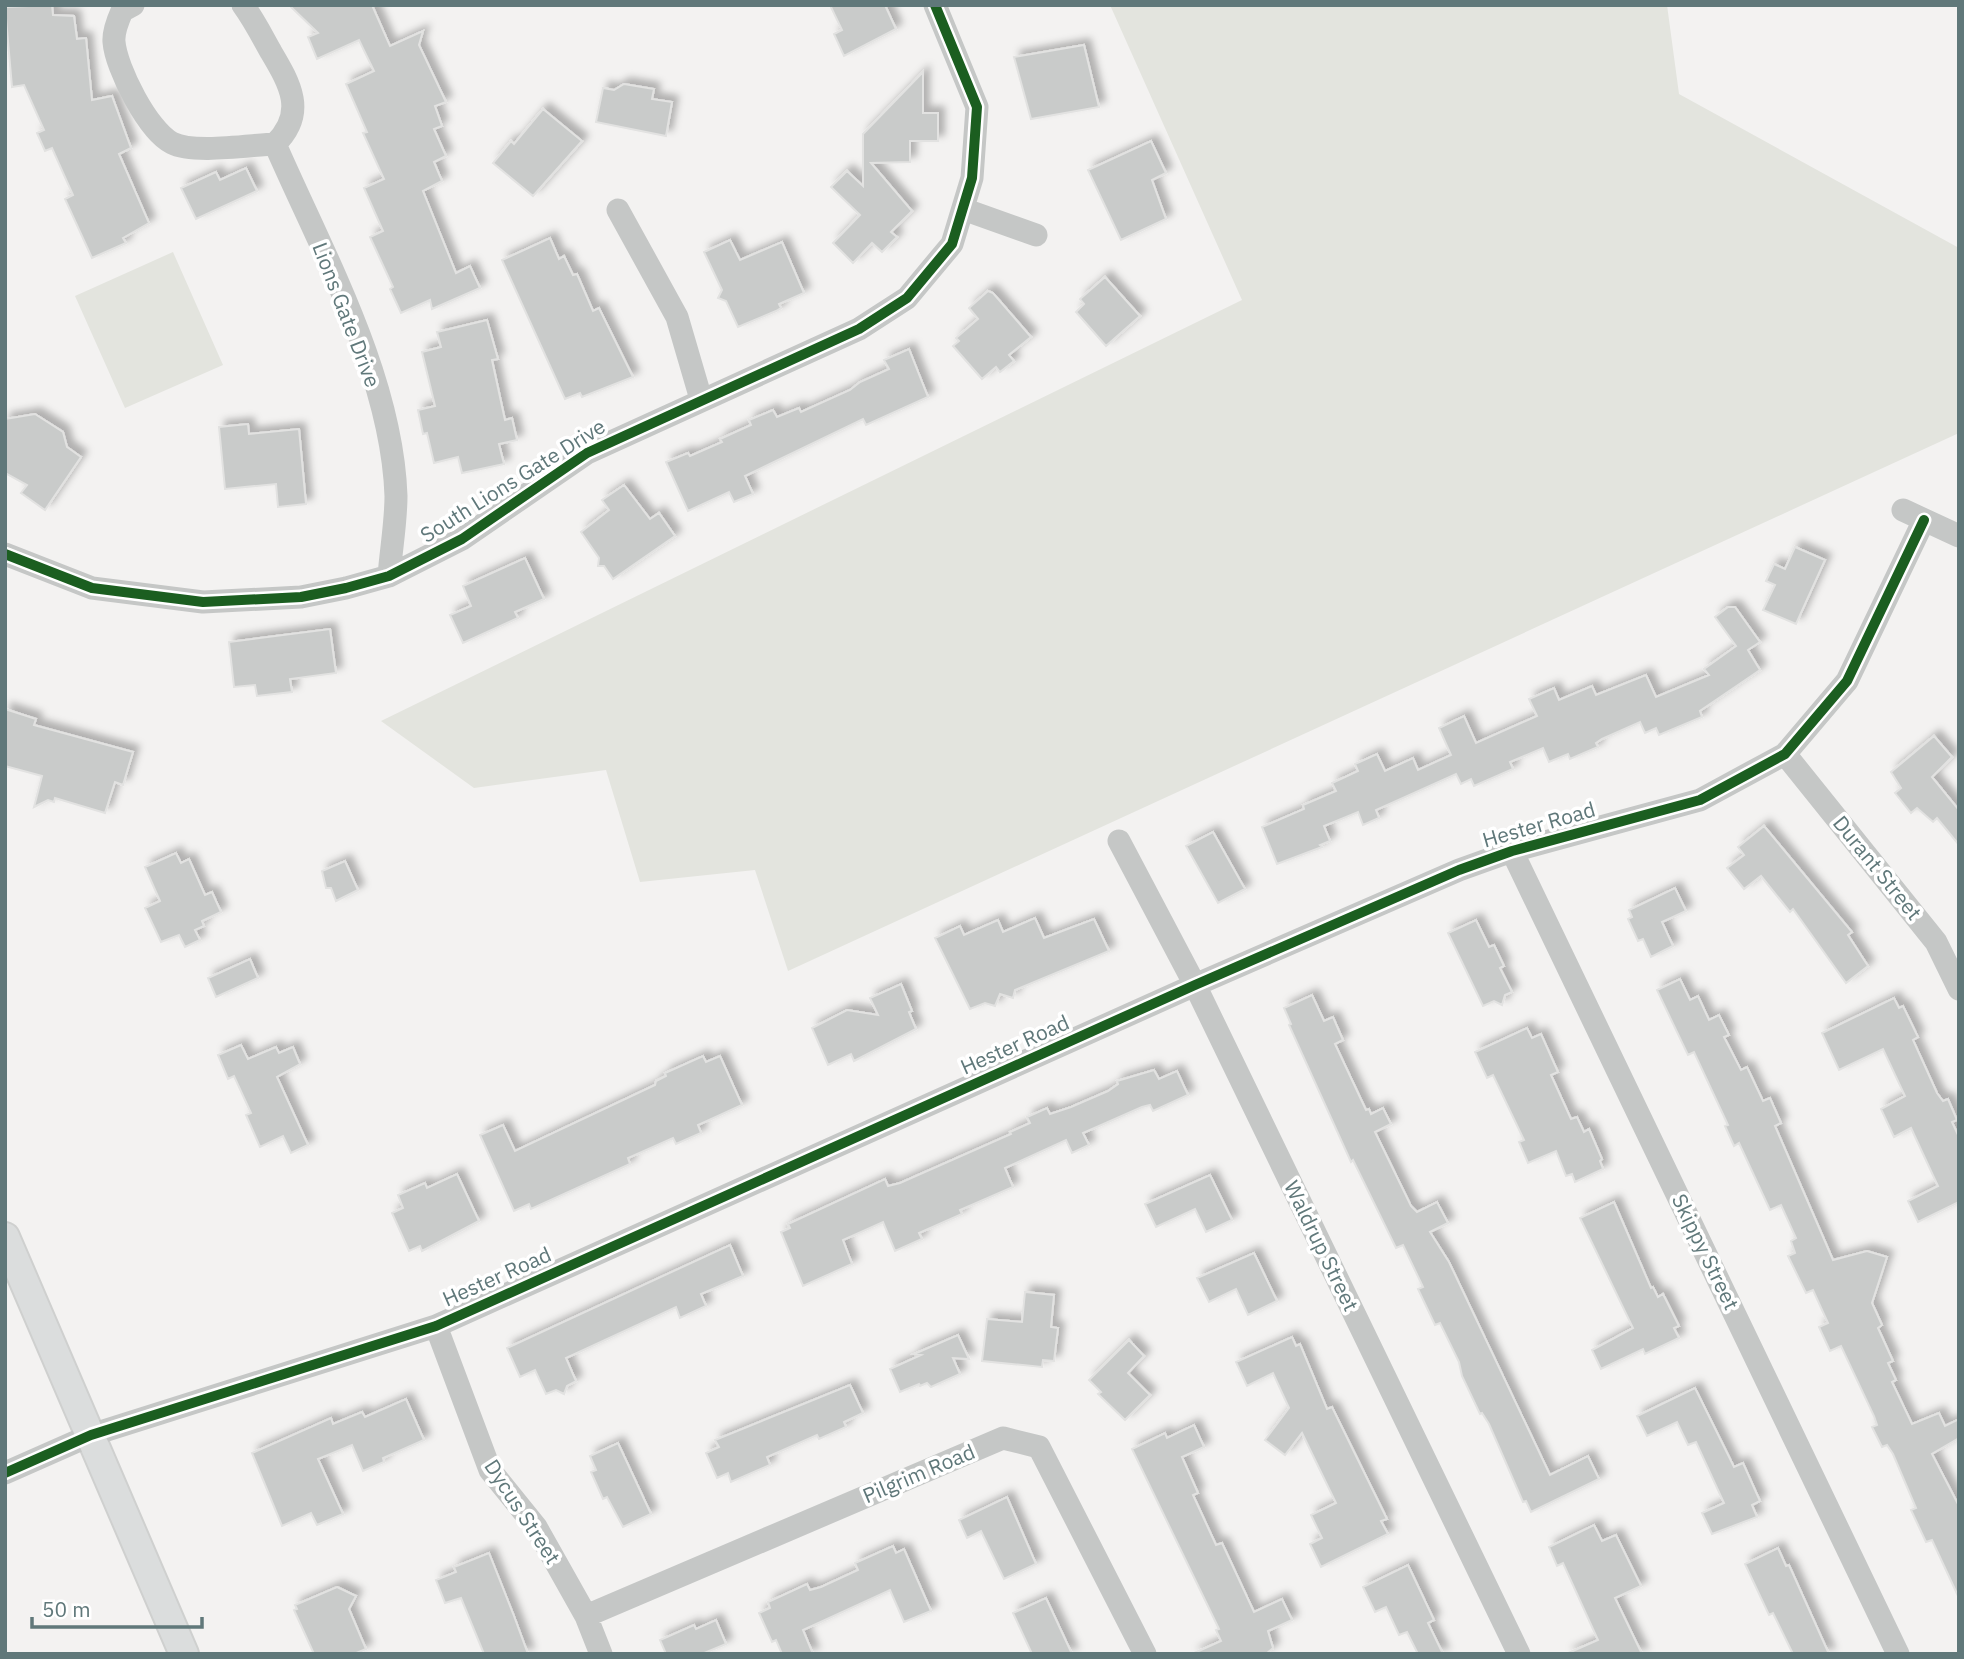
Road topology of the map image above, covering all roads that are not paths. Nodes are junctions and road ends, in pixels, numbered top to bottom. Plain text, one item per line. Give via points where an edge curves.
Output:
1 (133, 5) edge
2 (243, 5) edge
3 (934, 5) edge
4 (275, 144) junction
5 (963, 209) junction
6 (618, 210) dead end
7 (1036, 235) dead end
8 (701, 399) junction
9 (1903, 510) dead end
10 (1924, 520) junction
11 (1959, 536) edge
12 (5, 554) edge
13 (389, 576) junction
14 (1785, 754) junction
15 (1119, 841) dead end
16 (1512, 851) junction
17 (1195, 985) junction
18 (1959, 989) edge
19 (5, 1237) edge
20 (436, 1326) junction
21 (91, 1435) junction
22 (5, 1473) edge
23 (586, 1616) junction
24 (184, 1654) edge
25 (601, 1654) edge
26 (1145, 1654) edge
27 (1519, 1654) edge
28 (1898, 1654) edge

1 - 4 street via 122,11 113,40 146,118 158,132 173,144 188,147
2 - 4 street via 292,95 290,124
3 - 5 street, South Lions Gate Drive via 977,107 972,178
4 - 13 street, Lions Gate Drive via 373,378 396,496
5 - 7 street
5 - 8 street, South Lions Gate Drive via 952,244 907,298 859,329
6 - 8 street via 677,317
8 - 13 street, South Lions Gate Drive via 587,453 462,539
9 - 10 street
10 - 11 street
10 - 14 street, Hester Road via 1847,681
12 - 13 street, South Lions Gate Drive via 92,588 203,603 300,597
14 - 16 street, Hester Road via 1700,800
14 - 18 street, Durant Street via 1936,942
15 - 17 street, Waldrup Street
16 - 17 street, Hester Road
16 - 28 street, Skippy Street
17 - 20 street, Hester Road
17 - 27 street, Waldrup Street
19 - 21 main road
20 - 21 street, Hester Road
20 - 23 street, Dycus Street via 490,1470 536,1527
21 - 22 street, Hester Road
21 - 24 main road
23 - 25 street, Dycus Street
23 - 26 street, Pilgrim Road via 1003,1438 1039,1447

